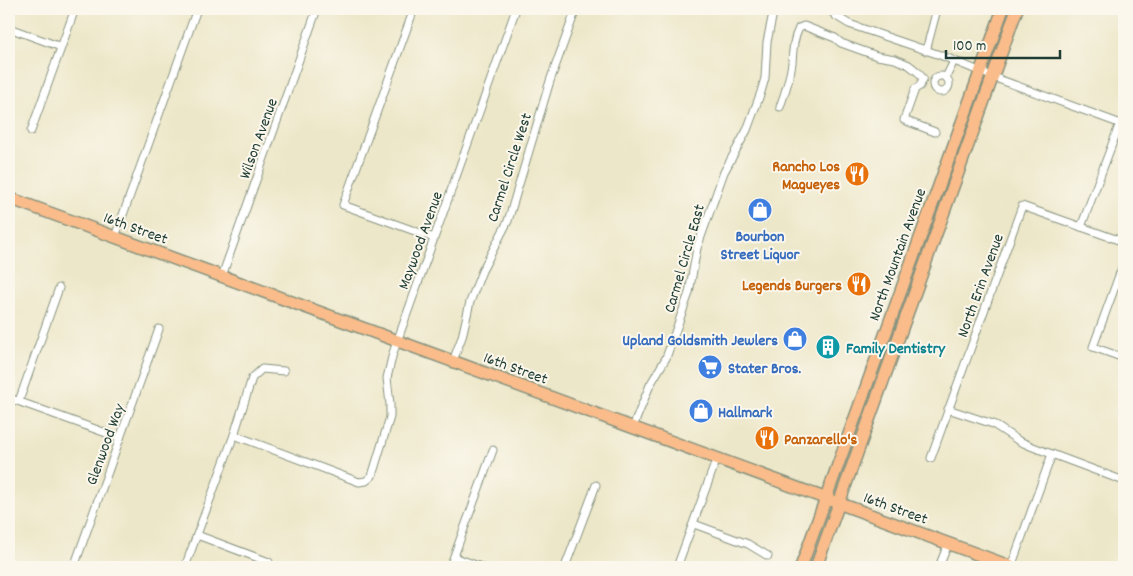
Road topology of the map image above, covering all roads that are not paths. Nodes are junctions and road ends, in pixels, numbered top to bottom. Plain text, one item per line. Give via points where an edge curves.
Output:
1 (75, 9) edge
2 (197, 9) edge
3 (317, 9) edge
4 (414, 9) edge
5 (516, 9) edge
6 (576, 9) edge
7 (772, 9) edge
8 (829, 9) edge
9 (937, 9) edge
10 (1002, 9) edge
11 (1017, 9) edge
12 (9, 28) edge
13 (61, 47) junction
14 (926, 51) junction
15 (954, 61) junction
16 (980, 72) junction
17 (946, 77) junction
18 (993, 77) junction
19 (923, 79) junction
20 (933, 82) junction
21 (780, 107) dead end
22 (1122, 124) edge
23 (31, 131) dead end
24 (935, 132) dead end
25 (9, 198) edge
26 (1082, 227) junction
27 (115, 237) junction
28 (434, 238) junction
29 (1124, 242) edge
30 (1124, 262) edge
31 (906, 272) junction
32 (222, 276) junction
33 (919, 278) junction
34 (59, 288) dead end
35 (159, 329) dead end
36 (397, 341) junction
37 (1124, 358) edge
38 (453, 361) junction
39 (284, 371) dead end
40 (9, 398) edge
41 (19, 401) junction
42 (948, 409) junction
43 (633, 427) junction
44 (234, 435) junction
45 (120, 438) junction
46 (493, 450) dead end
47 (1052, 454) junction
48 (717, 458) junction
49 (931, 458) dead end
50 (1124, 481) edge
51 (596, 485) dead end
52 (826, 499) junction
53 (840, 503) junction
54 (694, 524) junction
55 (197, 535) junction
56 (948, 544) junction
57 (768, 556) dead end
58 (454, 557) junction
59 (269, 562) dead end
60 (74, 567) edge
61 (185, 567) edge
62 (450, 567) edge
63 (481, 567) edge
64 (565, 567) edge
65 (678, 567) edge
66 (801, 567) edge
67 (816, 567) edge
68 (939, 567) edge
69 (1012, 567) edge

1 - 13 street
2 - 27 street
3 - 32 street, Wilson Avenue
4 - 28 street via 343,205
5 - 28 street, Maywood Avenue
6 - 38 street, Carmel Circle West via 545,96 508,220 482,271
7 - 43 street, Carmel Circle East via 761,92 747,130 724,172 697,248 689,293 666,358 650,385
8 - 14 street via 849,24
9 - 14 street
10 - 16 main road, North Mountain Avenue
11 - 18 main road, North Mountain Avenue
12 - 13 street
13 - 23 street
14 - 15 street
15 - 16 street
15 - 17 street
16 - 18 street
16 - 31 main road, North Mountain Avenue
17 - 20 street via 940,76
17 - 20 street via 949,86 945,91 934,88
18 - 22 street
18 - 33 main road, North Mountain Avenue
19 - 20 street
19 - 21 street via 909,65 841,43 804,26 799,28 792,45 792,63
19 - 24 street via 915,90 904,120
22 - 26 street
25 - 27 main road, 16th Street
26 - 29 street
26 - 42 street, North Erin Avenue via 1022,206
27 - 32 main road, 16th Street
28 - 36 street, Maywood Avenue
30 - 37 street via 1093,347
31 - 33 main road
31 - 52 main road, North Mountain Avenue
32 - 36 main road, 16th Street
33 - 53 main road, North Mountain Avenue
34 - 41 street
35 - 45 street, Glenwood Way
36 - 38 main road, 16th Street
36 - 44 street, Maywood Avenue via 387,378 390,417 376,468 366,481 359,482
38 - 43 main road, 16th Street
39 - 44 street via 262,370 252,378
40 - 41 street
41 - 45 street
42 - 47 street via 993,424 1019,441
42 - 49 street, North Erin Avenue
43 - 48 main road, 16th Street
44 - 55 street
45 - 60 street, Glenwood Way
46 - 58 street
47 - 50 street
47 - 69 street
48 - 52 main road, 16th Street
48 - 54 street
51 - 64 street
52 - 53 main road, 16th Street
52 - 66 main road, North Mountain Avenue
53 - 56 main road, 16th Street
53 - 67 main road, North Mountain Avenue
54 - 57 street via 748,544
54 - 65 street
55 - 59 street
55 - 61 street
56 - 68 street
56 - 69 main road, 16th Street
58 - 62 street
58 - 63 street

